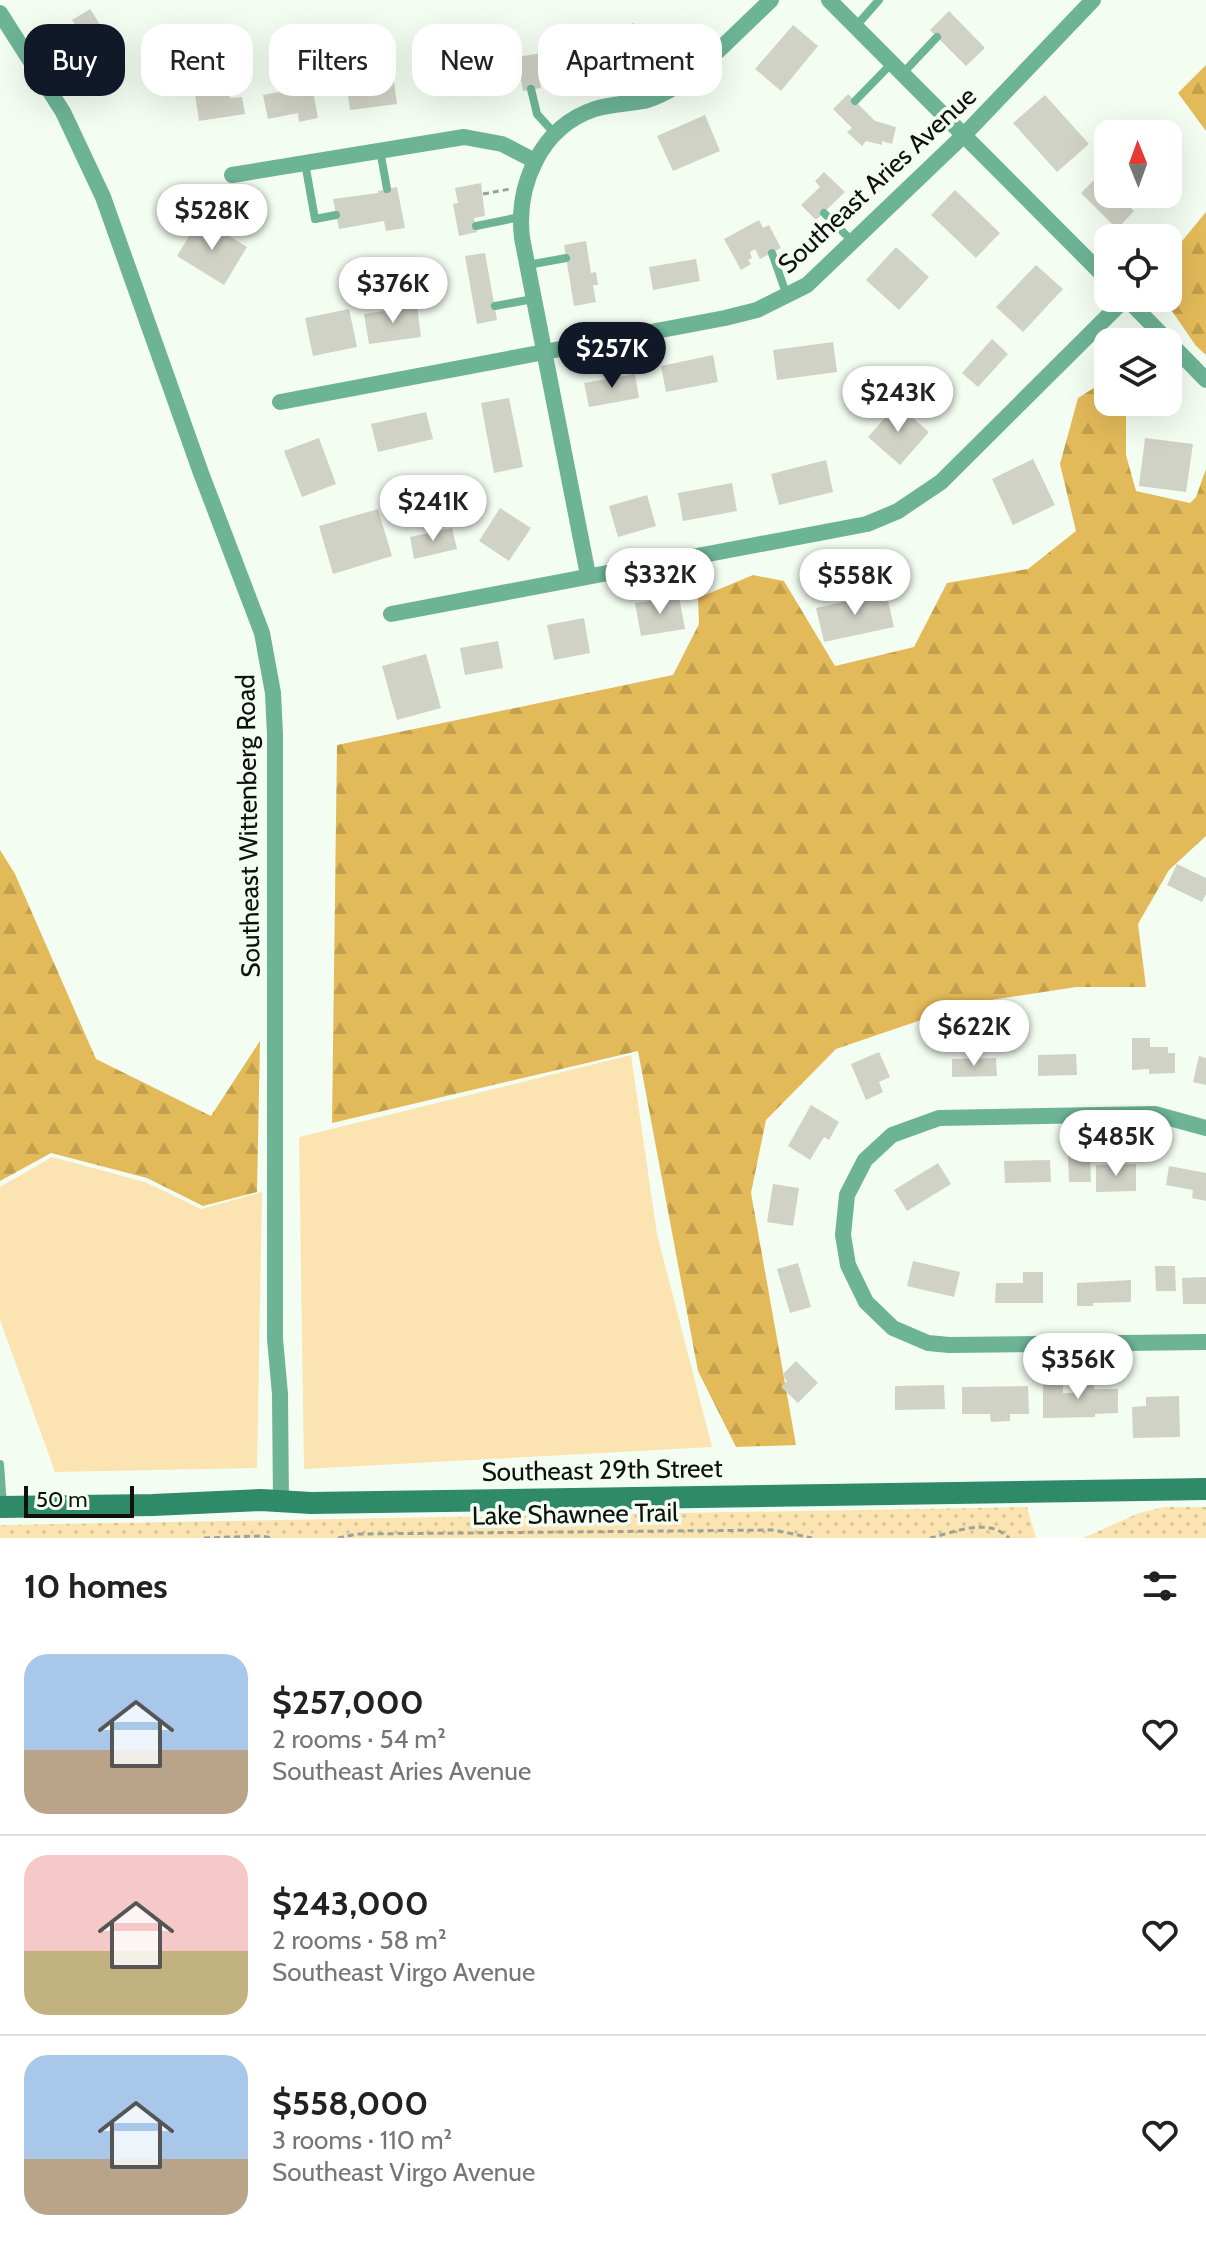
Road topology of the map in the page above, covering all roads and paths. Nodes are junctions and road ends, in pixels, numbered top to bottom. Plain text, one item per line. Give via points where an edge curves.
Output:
1 (771, 0) edge
2 (829, 0) edge
3 (879, 0) edge
4 (1093, 0) edge
5 (0, 13) edge
6 (856, 26) junction
7 (937, 37) dead end
8 (899, 67) junction
9 (531, 89) dead end
10 (855, 101) dead end
11 (555, 134) junction
12 (964, 135) junction
13 (380, 150) junction
14 (535, 161) junction
15 (305, 163) junction
16 (232, 175) dead end
17 (524, 186) junction
18 (387, 189) dead end
19 (483, 194) dead end
20 (824, 213) dead end
21 (336, 215) dead end
22 (520, 217) junction
23 (476, 226) dead end
24 (851, 240) junction
25 (772, 253) dead end
26 (566, 258) dead end
27 (528, 265) junction
28 (1094, 266) edge
29 (787, 296) junction
30 (533, 299) junction
31 (495, 306) dead end
32 (1112, 312) edge
33 (1140, 312) edge
34 (543, 352) junction
35 (1206, 380) edge
36 (280, 402) dead end
37 (588, 575) junction
38 (391, 614) dead end
39 (1206, 1128) edge
40 (1206, 1342) edge
41 (0, 1464) edge
42 (1206, 1489) edge
43 (281, 1501) junction
44 (1, 1507) edge
45 (204, 1538) edge
46 (274, 1538) edge
47 (338, 1538) edge
48 (812, 1538) edge
49 (930, 1538) edge
50 (1009, 1538) edge

1 - 11 street via 679,85 645,100 595,109
2 - 6 street
3 - 6 lane
4 - 12 street, Southeast Aries Avenue
5 - 43 street, Southeast Wittenberg Road via 63,112 103,197 248,590 269,662 275,735 275,1339
6 - 8 street
7 - 8 lane
8 - 10 lane
8 - 12 street
9 - 11 lane via 537,114
11 - 14 street
12 - 24 street, Southeast Aries Avenue
12 - 28 street
13 - 14 street via 464,137 502,144
13 - 15 street
13 - 18 lane
14 - 17 street
15 - 16 street
15 - 21 lane via 315,219
17 - 19 path
17 - 22 street
20 - 24 lane
22 - 23 lane
22 - 27 street
24 - 29 street, Southeast Aries Avenue via 818,276
25 - 29 lane
26 - 27 lane
27 - 30 street
29 - 34 street, Southeast Aries Avenue via 725,318
30 - 31 lane
30 - 34 street
32 - 37 street via 941,482 898,511 867,524
33 - 35 street
34 - 36 street, Southeast Aries Avenue
34 - 37 street
37 - 38 street
39 - 40 street via 1155,1114 939,1118 892,1135 865,1160 847,1195 843,1235 855,1284 878,1316 928,1343
41 - 44 lane
42 - 43 main road, Southeast 29th Street
43 - 44 main road, Southeast 29th Street
45 - 46 path
47 - 48 path, Lake Shawnee Trail via 774,1530
49 - 50 path via 990,1526

